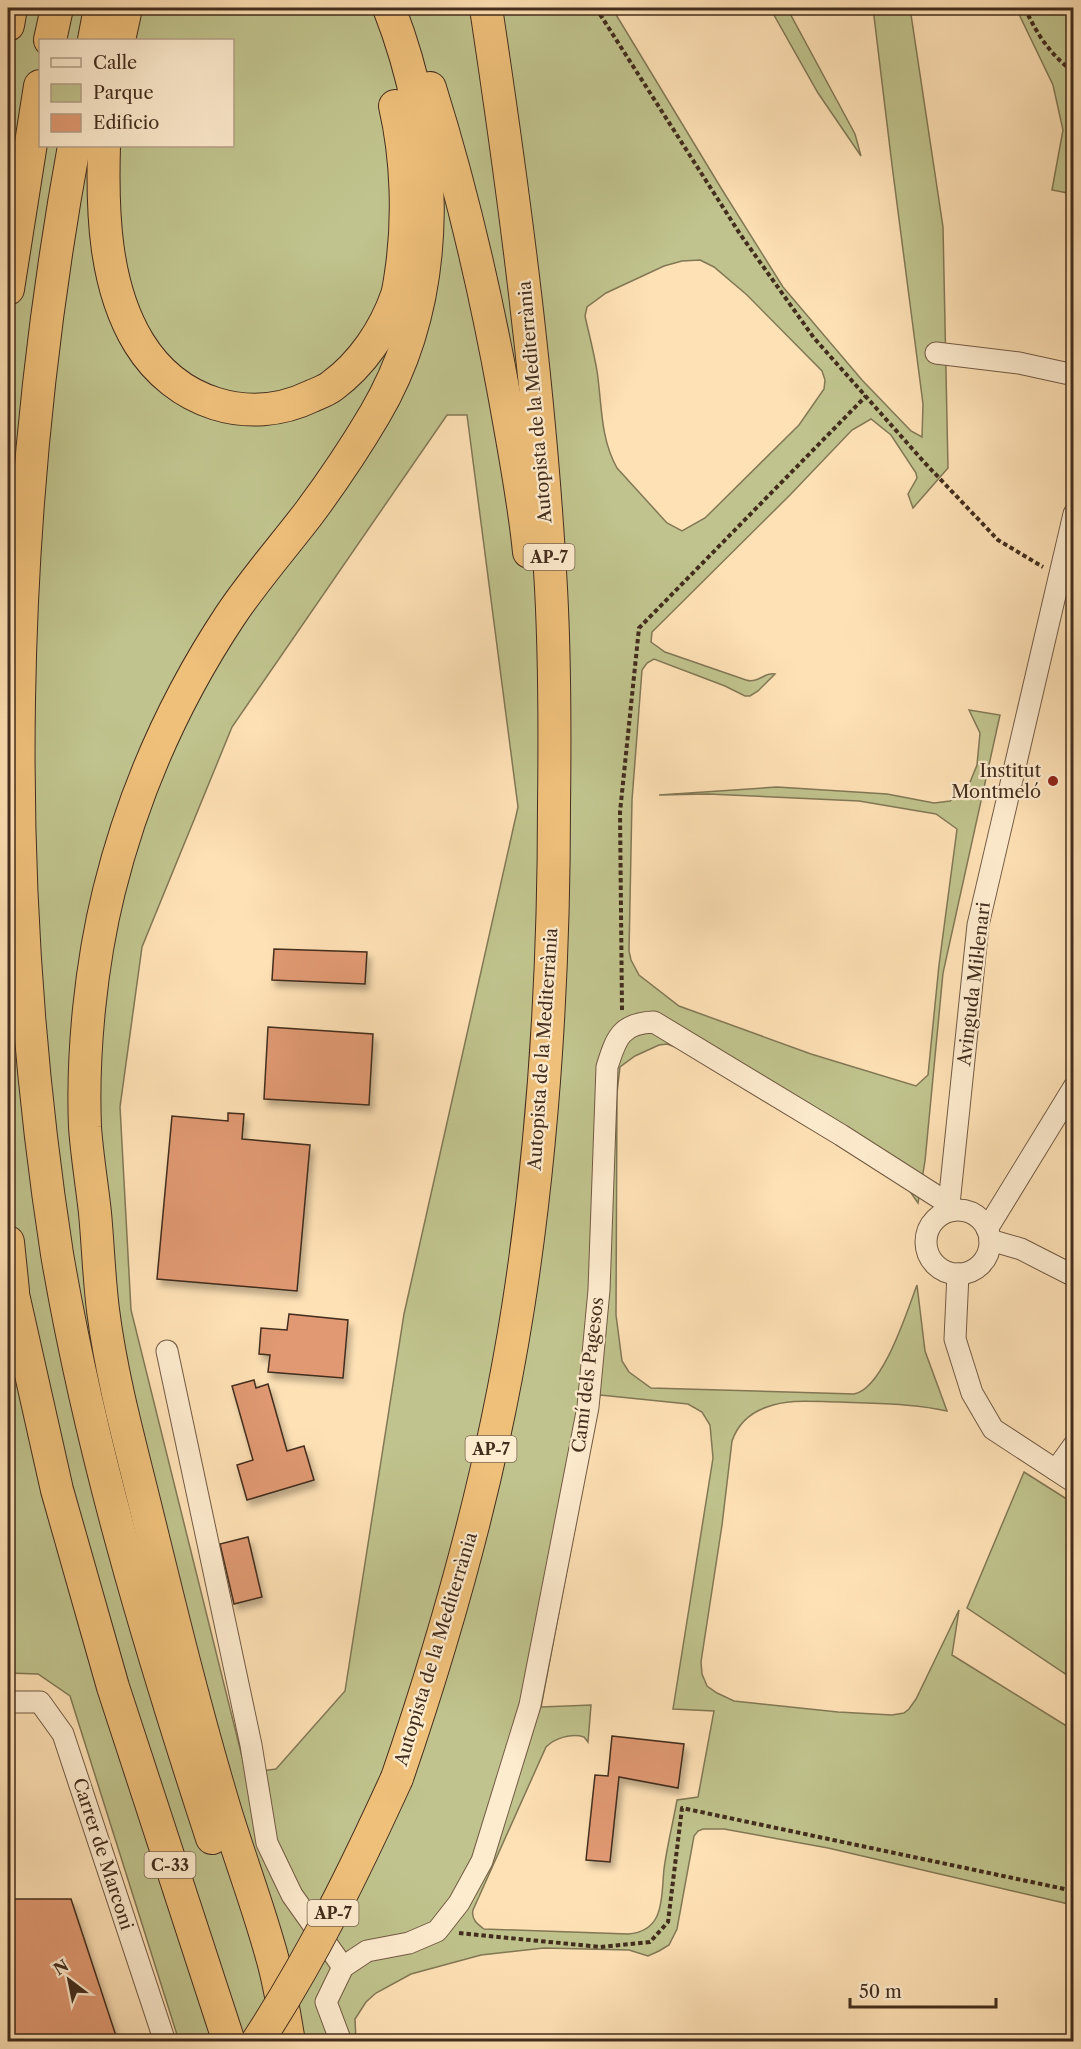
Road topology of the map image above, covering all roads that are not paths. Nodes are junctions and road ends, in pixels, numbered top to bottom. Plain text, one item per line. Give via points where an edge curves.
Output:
1 (11, 8) edge
2 (57, 8) edge
3 (100, 8) edge
4 (126, 8) edge
5 (366, 8) edge
6 (389, 8) edge
7 (404, 8) edge
8 (486, 8) edge
9 (8, 25) edge
10 (50, 39) edge
11 (94, 39) edge
12 (119, 39) edge
13 (39, 93) edge
14 (74, 147) edge
15 (104, 147) edge
16 (8, 289) edge
17 (936, 353) dead end
18 (1074, 375) edge
19 (1074, 514) edge
20 (1069, 553) edge
21 (1074, 1087) edge
22 (542, 1111) junction
23 (952, 1207) junction
24 (989, 1234) junction
25 (8, 1242) edge
26 (958, 1274) junction
27 (1074, 1276) edge
28 (10, 1285) edge
29 (167, 1351) dead end
30 (1074, 1445) edge
31 (1065, 1476) edge
32 (8, 1702) edge
33 (343, 1967) junction
34 (165, 2042) edge
35 (229, 2042) edge
36 (257, 2042) edge
37 (288, 2042) edge
38 (341, 2042) edge

1 - 9 highway
2 - 10 highway
3 - 11 highway
4 - 12 highway
5 - 15 highway via 380,41 399,123 405,194 404,250 398,294 380,332 355,366 331,387 279,409 231,407 204,400 176,384 153,363 128,321 112,273 103,186
6 - 37 highway via 417,105 426,161 424,273 412,328 378,410 309,512 230,617 175,713 145,778 109,892 93,974 86,1059 85,1129 103,1313 116,1381 178,1644 274,1962
7 - 22 highway via 451,155 488,305 528,541 539,705 537,921
8 - 22 highway, Autopista de la Mediterrània / AP-7 via 534,370 550,570 555,675 554,890
13 - 16 highway
14 - 37 highway, C-33 via 48,302 20,585 14,774 18,914 30,1063 57,1254 112,1509 148,1640 254,1964
17 - 18 street via 1019,363
19 - 20 street, Avinguda Mil·lenari
20 - 23 street, Avinguda Mil·lenari via 1059,577 978,926
21 - 24 street
22 - 36 highway, Autopista de la Mediterrània / AP-7, bridge via 518,1308 489,1461 426,1692 397,1778 356,1868 316,1945
23 - 24 street via 981,1219
23 - 26 street via 934,1220 926,1241 934,1263
23 - 33 street, Camí dels Pagesos via 654,1022 626,1029 614,1043 607,1067 599,1290 588,1407 530,1705 482,1860 459,1903 437,1931 409,1943 367,1951
24 - 26 street via 989,1251 984,1261 969,1272
24 - 27 street
25 - 28 highway, C-33
26 - 31 street via 955,1339 972,1393 993,1429
28 - 35 highway, C-33 via 57,1490 113,1687
29 - 33 street via 251,1745 267,1843 292,1895
30 - 31 street
32 - 34 street, Carrer de Marconi via 40,1702 63,1734
33 - 38 street via 326,2002

